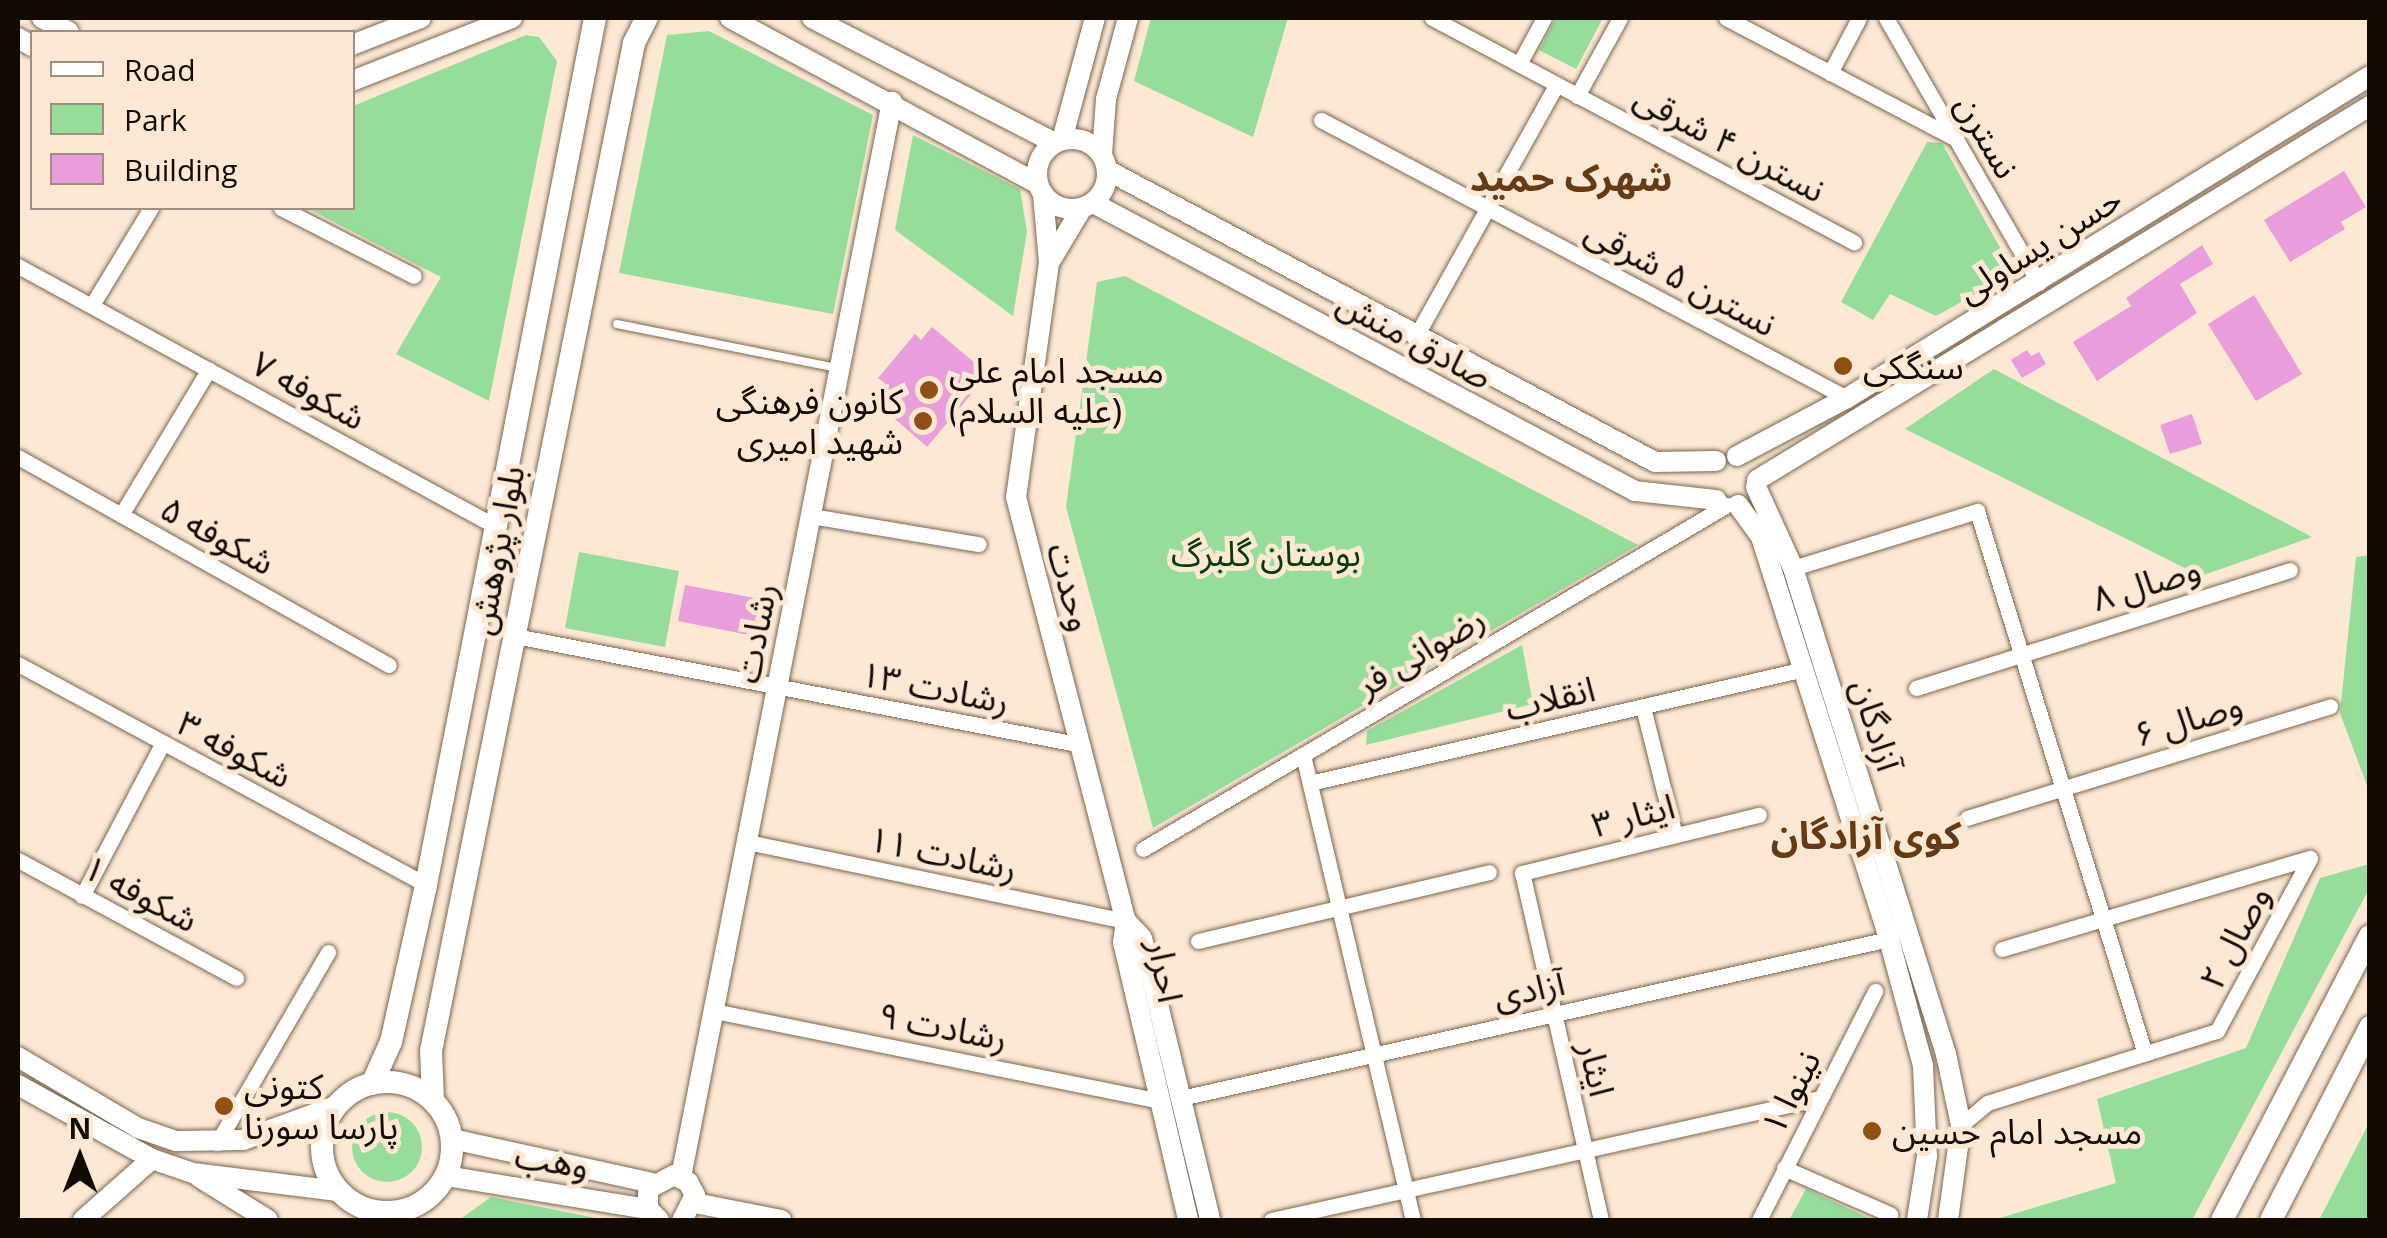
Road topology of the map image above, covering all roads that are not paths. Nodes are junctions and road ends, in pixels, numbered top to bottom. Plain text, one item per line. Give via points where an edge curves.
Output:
1 (42, 18) edge
2 (422, 18) edge
3 (512, 18) edge
4 (594, 18) edge
5 (648, 18) edge
6 (730, 18) edge
7 (812, 18) edge
8 (1095, 18) edge
9 (1128, 18) edge
10 (1432, 18) edge
11 (1544, 18) edge
12 (1620, 18) edge
13 (1726, 18) edge
14 (1859, 18) edge
15 (1886, 18) edge
16 (64, 30) edge
17 (355, 44) edge
18 (1520, 64) junction
19 (1830, 72) junction
20 (2370, 76) edge
21 (355, 80) edge
22 (1556, 85) junction
23 (1577, 96) junction
24 (892, 102) junction
25 (2370, 106) edge
26 (1320, 120) dead end
27 (1953, 138) junction
28 (1059, 142) junction
29 (1105, 162) junction
30 (1040, 189) junction
31 (1087, 206) junction
32 (1487, 209) junction
33 (149, 210) edge
34 (285, 210) edge
35 (1854, 242) dead end
36 (1049, 263) junction
37 (18, 266) edge
38 (414, 276) dead end
39 (2039, 283) junction
40 (92, 305) junction
41 (617, 324) dead end
42 (1416, 336) junction
43 (840, 368) junction
44 (209, 370) junction
45 (1848, 398) junction
46 (1737, 456) junction
47 (18, 458) edge
48 (1716, 461) junction
49 (1757, 483) junction
50 (1727, 503) junction
51 (121, 515) junction
52 (811, 516) junction
53 (496, 527) junction
54 (979, 544) dead end
55 (1794, 568) junction
56 (2290, 570) dead end
57 (515, 636) junction
58 (2021, 654) junction
59 (18, 664) edge
60 (389, 665) dead end
61 (1804, 670) junction
62 (778, 688) junction
63 (1916, 688) dead end
64 (2330, 706) dead end
65 (1642, 707) junction
66 (162, 744) junction
67 (1082, 745) junction
68 (1304, 755) junction
69 (1310, 783) junction
70 (2063, 789) junction
71 (1760, 815) dead end
72 (1967, 818) dead end
73 (1675, 835) junction
74 (747, 842) junction
75 (1143, 849) dead end
76 (18, 860) edge
77 (1489, 872) dead end
78 (1522, 874) joint
79 (426, 884) junction
80 (82, 896) junction
81 (1339, 906) junction
82 (2103, 918) junction
83 (1126, 922) junction
84 (2370, 936) edge
85 (1890, 939) junction
86 (1198, 941) dead end
87 (2002, 949) dead end
88 (328, 952) dead end
89 (236, 978) dead end
90 (1875, 991) dead end
91 (714, 1011) junction
92 (1554, 1014) junction
93 (2370, 1027) edge
94 (1373, 1052) junction
95 (2145, 1054) junction
96 (18, 1058) edge
97 (18, 1084) edge
98 (372, 1084) junction
99 (1820, 1098) junction
100 (1170, 1099) junction
101 (433, 1100) junction
102 (336, 1106) junction
103 (1961, 1125) junction
104 (452, 1139) junction
105 (217, 1143) junction
106 (1586, 1154) junction
107 (152, 1159) junction
108 (1784, 1168) junction
109 (193, 1174) junction
110 (446, 1176) junction
111 (682, 1177) junction
112 (652, 1183) junction
113 (1406, 1190) junction
114 (695, 1203) junction
115 (345, 1204) edge
116 (413, 1213) edge
117 (1890, 1214) dead end
118 (654, 1215) edge
119 (83, 1220) edge
120 (268, 1220) edge
121 (682, 1220) edge
122 (781, 1220) edge
123 (1188, 1220) edge
124 (1210, 1220) edge
125 (1271, 1220) edge
126 (1412, 1220) edge
127 (1601, 1220) edge
128 (1758, 1220) edge
129 (1917, 1220) edge
130 (1948, 1220) edge
131 (2222, 1220) edge
132 (2271, 1220) edge

1 - 16 street
2 - 17 street
3 - 21 street
4 - 53 main road, بلوار پژوهش
5 - 57 main road, بلوار پژوهش via 634,43
6 - 24 street
7 - 28 street
8 - 28 street
9 - 29 street via 1106,99
10 - 18 street, نسترن ۴ شرقی
11 - 18 street
12 - 23 street
13 - 19 street
14 - 19 street
15 - 27 street, نسترن
18 - 22 street, نسترن ۴ شرقی
19 - 27 street
20 - 39 street, حسن یساولی
22 - 23 street, نسترن ۴ شرقی
22 - 32 street
23 - 35 street, نسترن ۴ شرقی
24 - 30 street
24 - 43 street, رشادت
25 - 49 street, حسن یساولی
26 - 32 street, نسترن ۵ شرقی
27 - 39 street, نسترن
28 - 29 street via 1084,140
28 - 30 street via 1039,162
29 - 31 street via 1106,186
29 - 42 street, صادق منش
30 - 31 street via 1060,208
30 - 36 street, وحدت
31 - 36 street, وحدت
31 - 50 street, صادق منش via 1635,491
32 - 42 street
32 - 45 street, نسترن ۵ شرقی
33 - 40 street
34 - 38 street
36 - 67 street, وحدت via 1016,498
37 - 40 street, شکوفه ۷
39 - 45 street, حسن یساولی
40 - 44 street, شکوفه ۷
41 - 43 lane
42 - 48 street, صادق منش via 1655,462
43 - 52 street, رشادت
44 - 51 street
44 - 53 street, شکوفه ۷
45 - 46 street, حسن یساولی
46 - 48 street
46 - 49 street via 1751,464
47 - 51 street, شکوفه ۵
48 - 50 street via 1706,481
49 - 50 street
49 - 55 street, آزادگان
50 - 61 street, آزادگان via 1762,537
50 - 68 street, رضوانی فر
51 - 60 street, شکوفه ۵
52 - 54 street
52 - 62 street, رشادت
53 - 79 main road, بلوار پژوهش
55 - 58 street via 1977,511
55 - 103 street, آزادگان via 1946,1054
56 - 58 street, وصال ۸
57 - 62 street, رشادت ۱۳
57 - 101 main road, بلوار پژوهش via 431,1051
58 - 63 street, وصال ۸
58 - 70 street
59 - 66 street, شکوفه ۳
61 - 65 street, انقلاب
61 - 85 street, آزادگان
62 - 67 street, رشادت ۱۳
62 - 74 street, رشادت
64 - 70 street, وصال ۶
65 - 69 street, انقلاب
65 - 73 street
66 - 79 street, شکوفه ۳
66 - 80 street
67 - 83 street, وحدت
68 - 69 street
68 - 75 street, رضوانی فر
69 - 81 street
70 - 72 street, وصال ۶
70 - 82 street
71 - 73 street, ایثار ۳
73 - 78 street, ایثار ۳
74 - 83 street, رشادت ۱۱
74 - 91 street, رشادت
76 - 80 street, شکوفه ۱
77 - 81 street
78 - 92 street, ایثار
79 - 98 main road, بلوار پژوهش via 391,1042
80 - 89 street, شکوفه ۱
81 - 86 street
81 - 94 street
82 - 87 street
82 - 95 street
82 - 95 street, وصال ۲ via 2310,858 2217,1031
83 - 100 street, احرار via 1142,938
84 - 131 main road
85 - 92 street, آزادی
85 - 129 street, آزادگان via 1928,1111
88 - 105 street
90 - 99 street, نینوا ۱
91 - 100 street, رشادت ۹
91 - 111 street, رشادت
92 - 94 street, آزادی
92 - 106 street, ایثار
93 - 132 main road
94 - 100 street, آزادی
94 - 113 street
95 - 103 street, وصال ۲ via 1986,1102
96 - 105 street via 138,1128 176,1141
97 - 107 street
98 - 101 main road via 394,1082
98 - 102 main road
99 - 106 street
99 - 108 street, نینوا ۱
100 - 123 street, احرار
100 - 124 street, احرار
101 - 104 main road
102 - 105 street
102 - 115 main road via 322,1145
103 - 130 street, آزادگان
104 - 110 main road
104 - 112 street, وهب
106 - 113 street
106 - 127 street, ایثار
107 - 109 street
107 - 119 street
108 - 117 street
108 - 128 street, نینوا ۱
109 - 115 street
109 - 120 street
110 - 116 main road
110 - 118 street, وهب
111 - 112 street
111 - 114 street
112 - 118 street
113 - 125 street
113 - 126 street
114 - 121 street
114 - 122 street
115 - 116 main road

